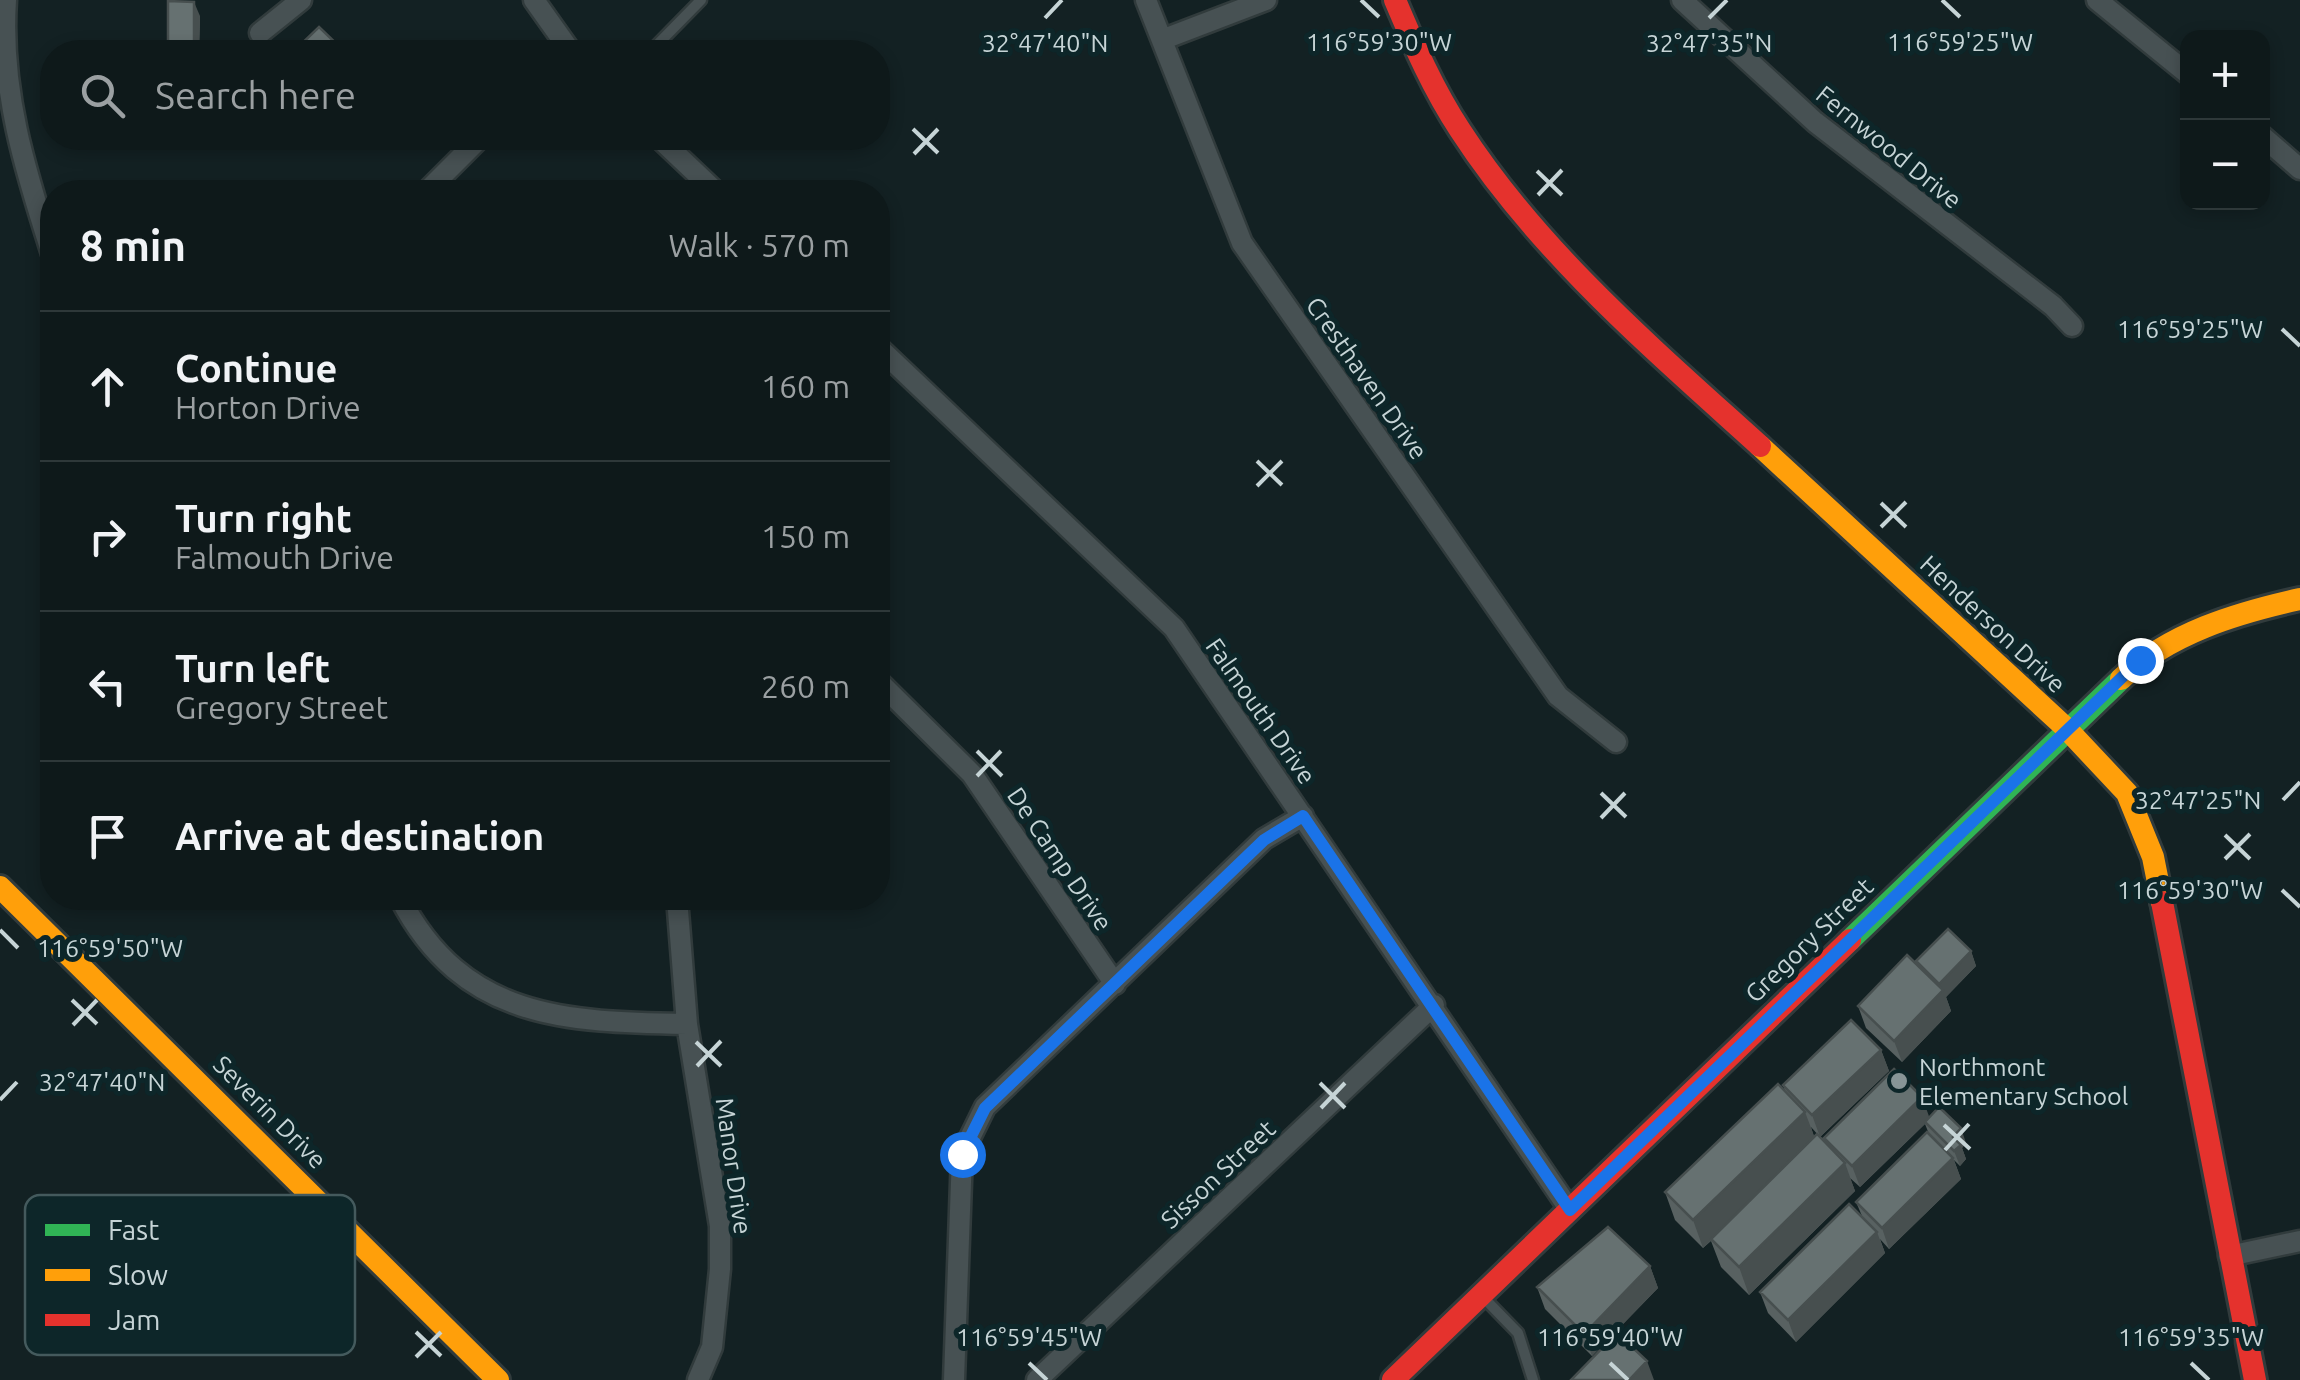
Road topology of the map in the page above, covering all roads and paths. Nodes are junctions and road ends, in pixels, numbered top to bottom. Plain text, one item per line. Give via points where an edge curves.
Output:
1 (6, 0) edge
2 (301, 0) edge
3 (534, 0) edge
4 (701, 0) edge
5 (1146, 0) edge
6 (1266, 0) edge
7 (1395, 0) edge
8 (1682, 0) edge
9 (2097, 0) edge
10 (260, 32) dead end
11 (561, 40) edge
12 (662, 40) edge
13 (1164, 40) junction
14 (2180, 67) edge
15 (2270, 143) edge
16 (468, 150) edge
17 (672, 150) edge
18 (2300, 170) edge
19 (438, 180) edge
20 (704, 180) edge
21 (40, 215) edge
22 (2072, 326) dead end
23 (890, 358) edge
24 (2300, 599) edge
25 (890, 692) edge
26 (2066, 728) junction
27 (1616, 742) dead end
28 (1303, 816) junction
29 (0, 887) edge
30 (408, 910) edge
31 (678, 910) edge
32 (1115, 984) junction
33 (1434, 1006) junction
34 (687, 1024) junction
35 (311, 1195) edge
36 (1570, 1210) junction
37 (355, 1238) edge
38 (2300, 1241) edge
39 (2229, 1256) junction
40 (1480, 1294) junction
41 (498, 1380) edge
42 (698, 1380) edge
43 (954, 1380) edge
44 (1037, 1380) edge
45 (1393, 1380) edge
46 (1533, 1380) edge
47 (2255, 1380) edge

1 - 21 street via 8,110
2 - 10 street
3 - 11 street
4 - 12 lane
5 - 13 street, Cresthaven Drive
6 - 13 street
7 - 26 street, Henderson Drive via 1423,71 1456,126 1586,285
8 - 22 street, Fernwood Drive via 1814,122
9 - 14 street
13 - 27 street, Cresthaven Drive via 1242,243 1558,696
15 - 18 street
16 - 19 street
17 - 20 street
23 - 28 street, Falmouth Drive via 1174,628
24 - 26 street, Gregory Street via 2230,615 2169,642
25 - 32 street, De Camp Drive via 972,774
26 - 36 street, Gregory Street
26 - 39 street, Henderson Drive via 2127,793 2153,858
28 - 32 street via 1264,840
28 - 33 street, Falmouth Drive
29 - 35 street, Severin Drive
30 - 34 street via 455,967 522,1008 598,1024
31 - 34 street, Manor Drive
32 - 43 street via 985,1108 968,1137 962,1154
33 - 36 street, Falmouth Drive
33 - 44 street, Sisson Street
34 - 42 street, Manor Drive via 720,1226 712,1347
36 - 40 street, Gregory Street
37 - 41 street, Severin Drive
38 - 39 street
39 - 47 street, Henderson Drive
40 - 45 street, Gregory Street
40 - 46 lane via 1518,1334

